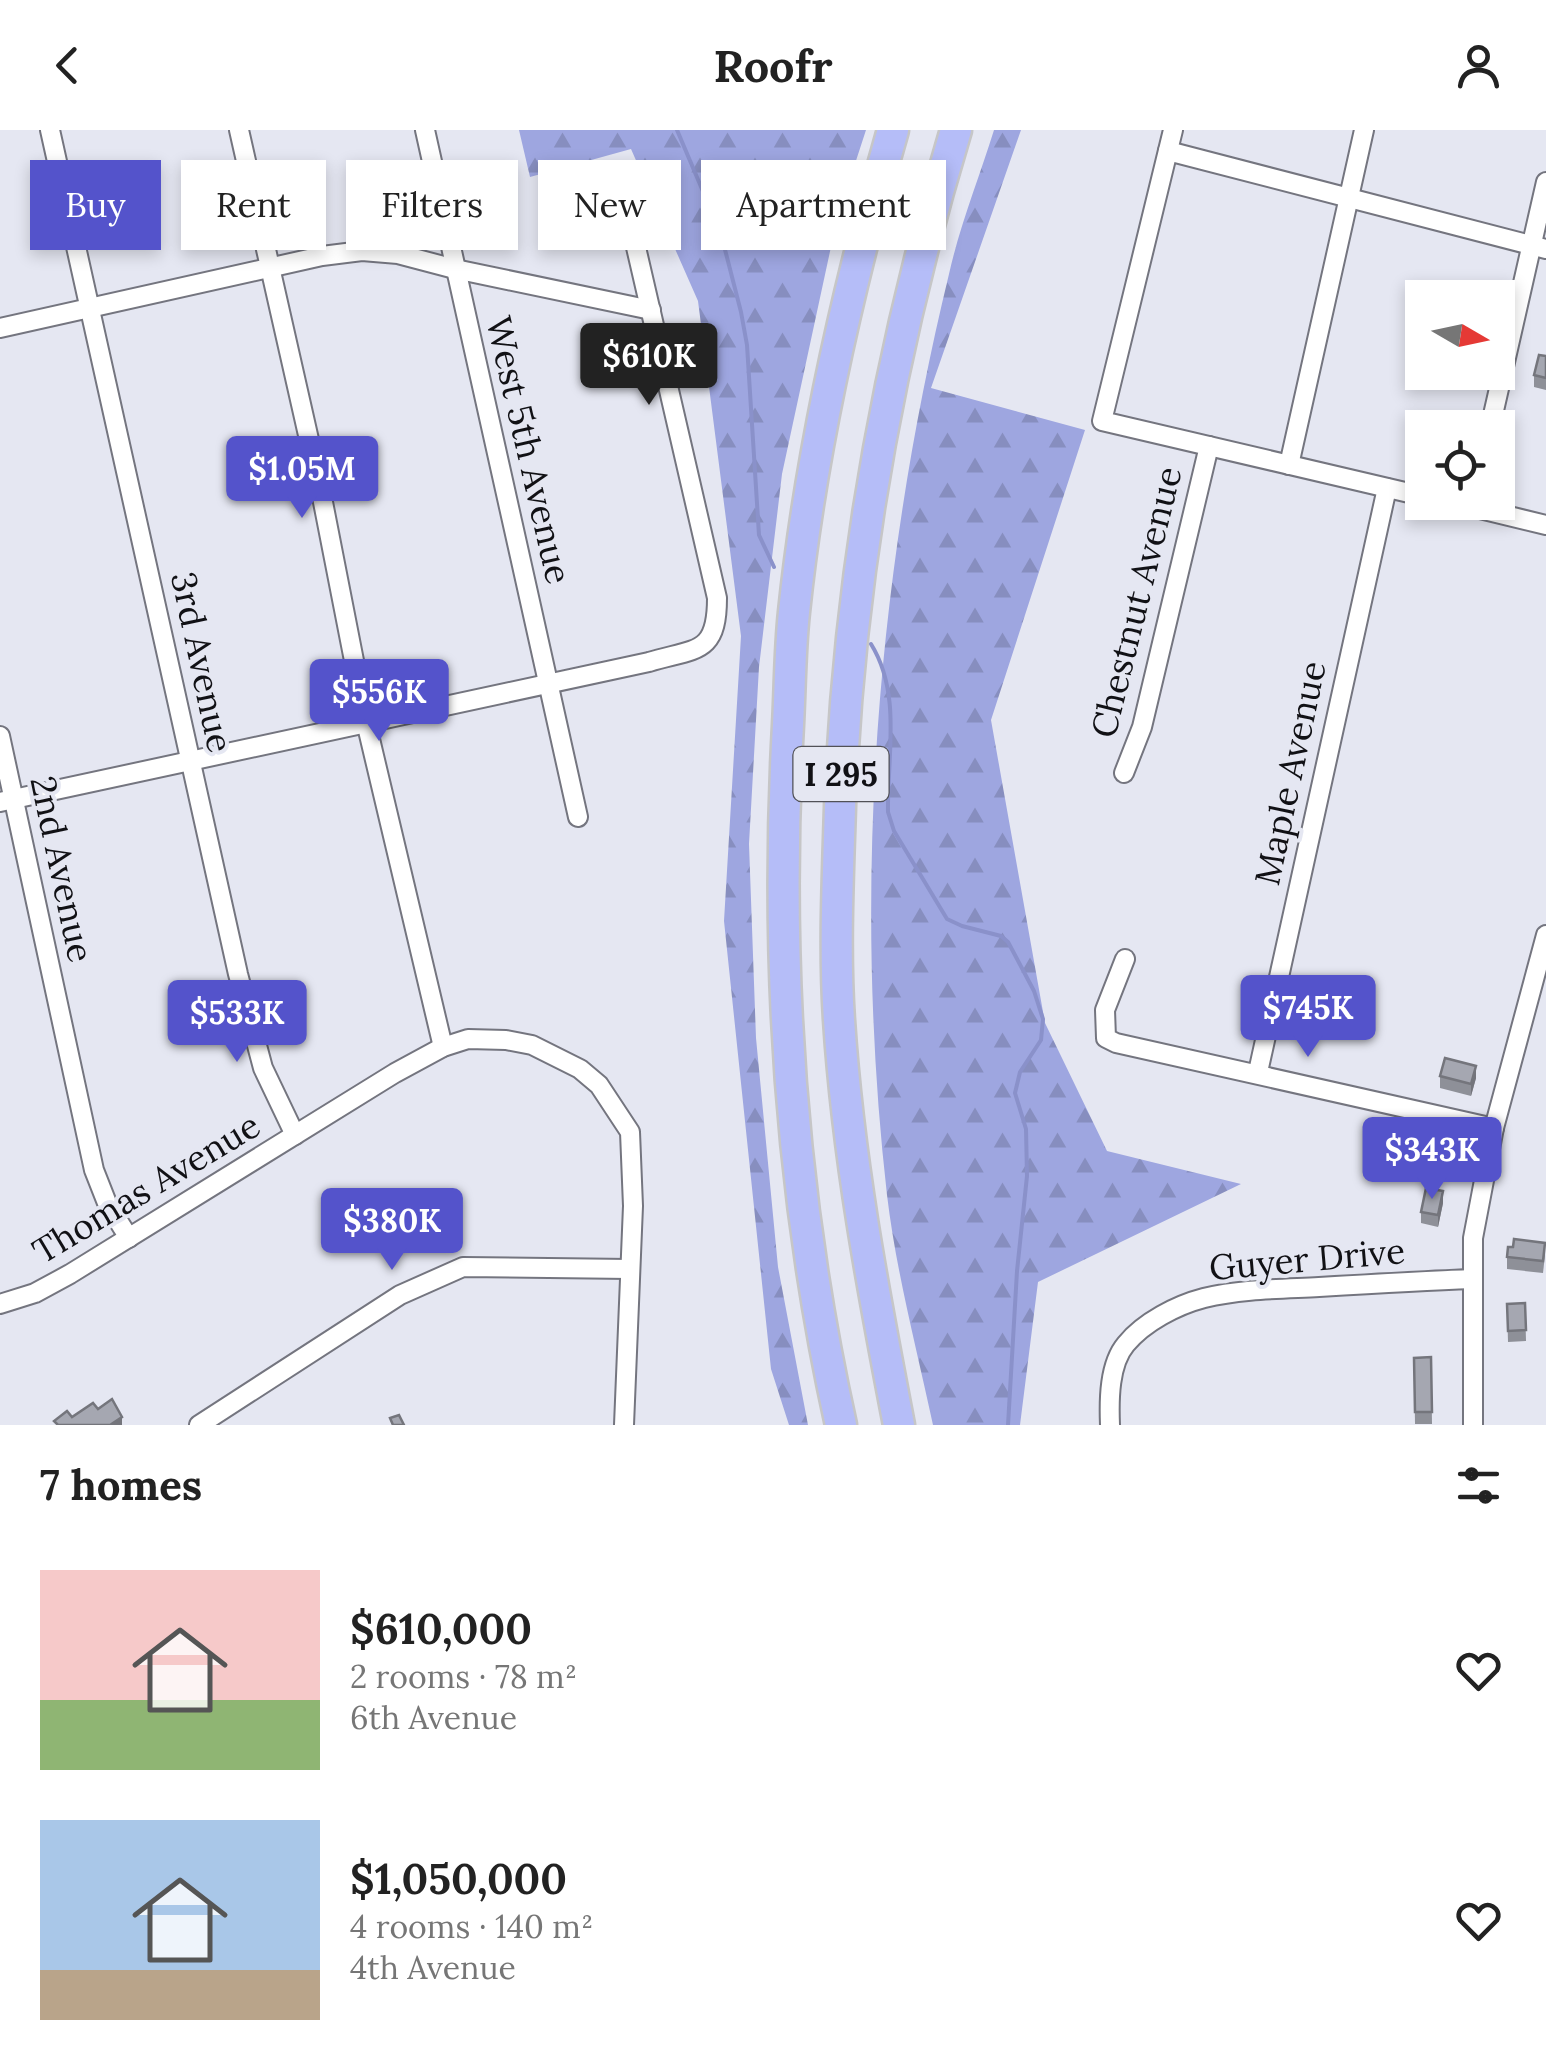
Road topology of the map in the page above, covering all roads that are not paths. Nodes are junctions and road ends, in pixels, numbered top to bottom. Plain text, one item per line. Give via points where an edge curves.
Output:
1 (50, 130) edge
2 (239, 130) edge
3 (424, 130) edge
4 (893, 130) edge
5 (956, 130) edge
6 (1173, 130) edge
7 (1364, 130) edge
8 (1168, 151) junction
9 (1546, 182) edge
10 (1349, 198) junction
11 (1538, 247) edge
12 (636, 250) edge
13 (271, 267) junction
14 (455, 269) junction
15 (91, 309) junction
16 (650, 310) junction
17 (0, 328) edge
18 (1495, 410) edge
19 (1209, 446) junction
20 (1289, 465) junction
21 (1387, 488) junction
22 (1405, 492) edge
23 (1515, 517) edge
24 (1546, 525) edge
25 (548, 684) junction
26 (366, 722) junction
27 (0, 736) edge
28 (190, 760) junction
29 (1124, 773) dead end
30 (7, 801) edge
31 (578, 817) dead end
32 (1546, 935) edge
33 (1126, 959) dead end
34 (1539, 996) edge
35 (443, 1047) junction
36 (1258, 1072) junction
37 (1494, 1128) junction
38 (295, 1135) junction
39 (129, 1238) junction
40 (630, 1269) junction
41 (1472, 1278) junction
42 (0, 1304) edge
43 (199, 1425) edge
44 (624, 1425) edge
45 (841, 1425) edge
46 (899, 1425) edge
47 (1110, 1425) edge
48 (1473, 1425) edge

1 - 15 street, 3rd Avenue
2 - 13 street
3 - 14 street, West 5th Avenue
4 - 45 highway, I 295 via 854,275 809,504 794,612 784,807 784,968 798,1164
5 - 46 highway, I 295 via 925,233 877,454 841,763 838,1016 864,1248
6 - 8 street
7 - 10 street
8 - 10 street
8 - 19 street via 1102,422
9 - 11 street
10 - 11 street
10 - 20 street
11 - 18 street
12 - 16 street
13 - 14 street via 362,252
13 - 15 street
13 - 26 street
14 - 16 street
14 - 25 street, West 5th Avenue
15 - 17 street
15 - 28 street, 3rd Avenue
16 - 25 street via 717,598 715,629 696,648
19 - 20 street
19 - 29 street, Chestnut Avenue via 1142,726
20 - 21 street
21 - 22 street
21 - 36 street, Maple Avenue
23 - 24 street
25 - 26 street
25 - 31 street, West 5th Avenue
26 - 28 street
26 - 35 street
27 - 30 street, 2nd Avenue
28 - 30 street
28 - 38 street, 3rd Avenue via 263,1068
30 - 39 street, 2nd Avenue via 94,1170
32 - 34 street
33 - 36 street via 1105,1010 1106,1038
34 - 37 street
35 - 38 street, Thomas Avenue
35 - 40 street, Thomas Avenue via 468,1039 532,1045 580,1068 599,1086 630,1132
36 - 37 street
37 - 41 street
38 - 39 street, Thomas Avenue
39 - 42 street, Thomas Avenue via 35,1294
40 - 43 street via 463,1268 400,1295
40 - 44 street, Thomas Avenue
41 - 47 street, Guyer Drive via 1278,1289 1180,1306 1118,1355
41 - 48 street

